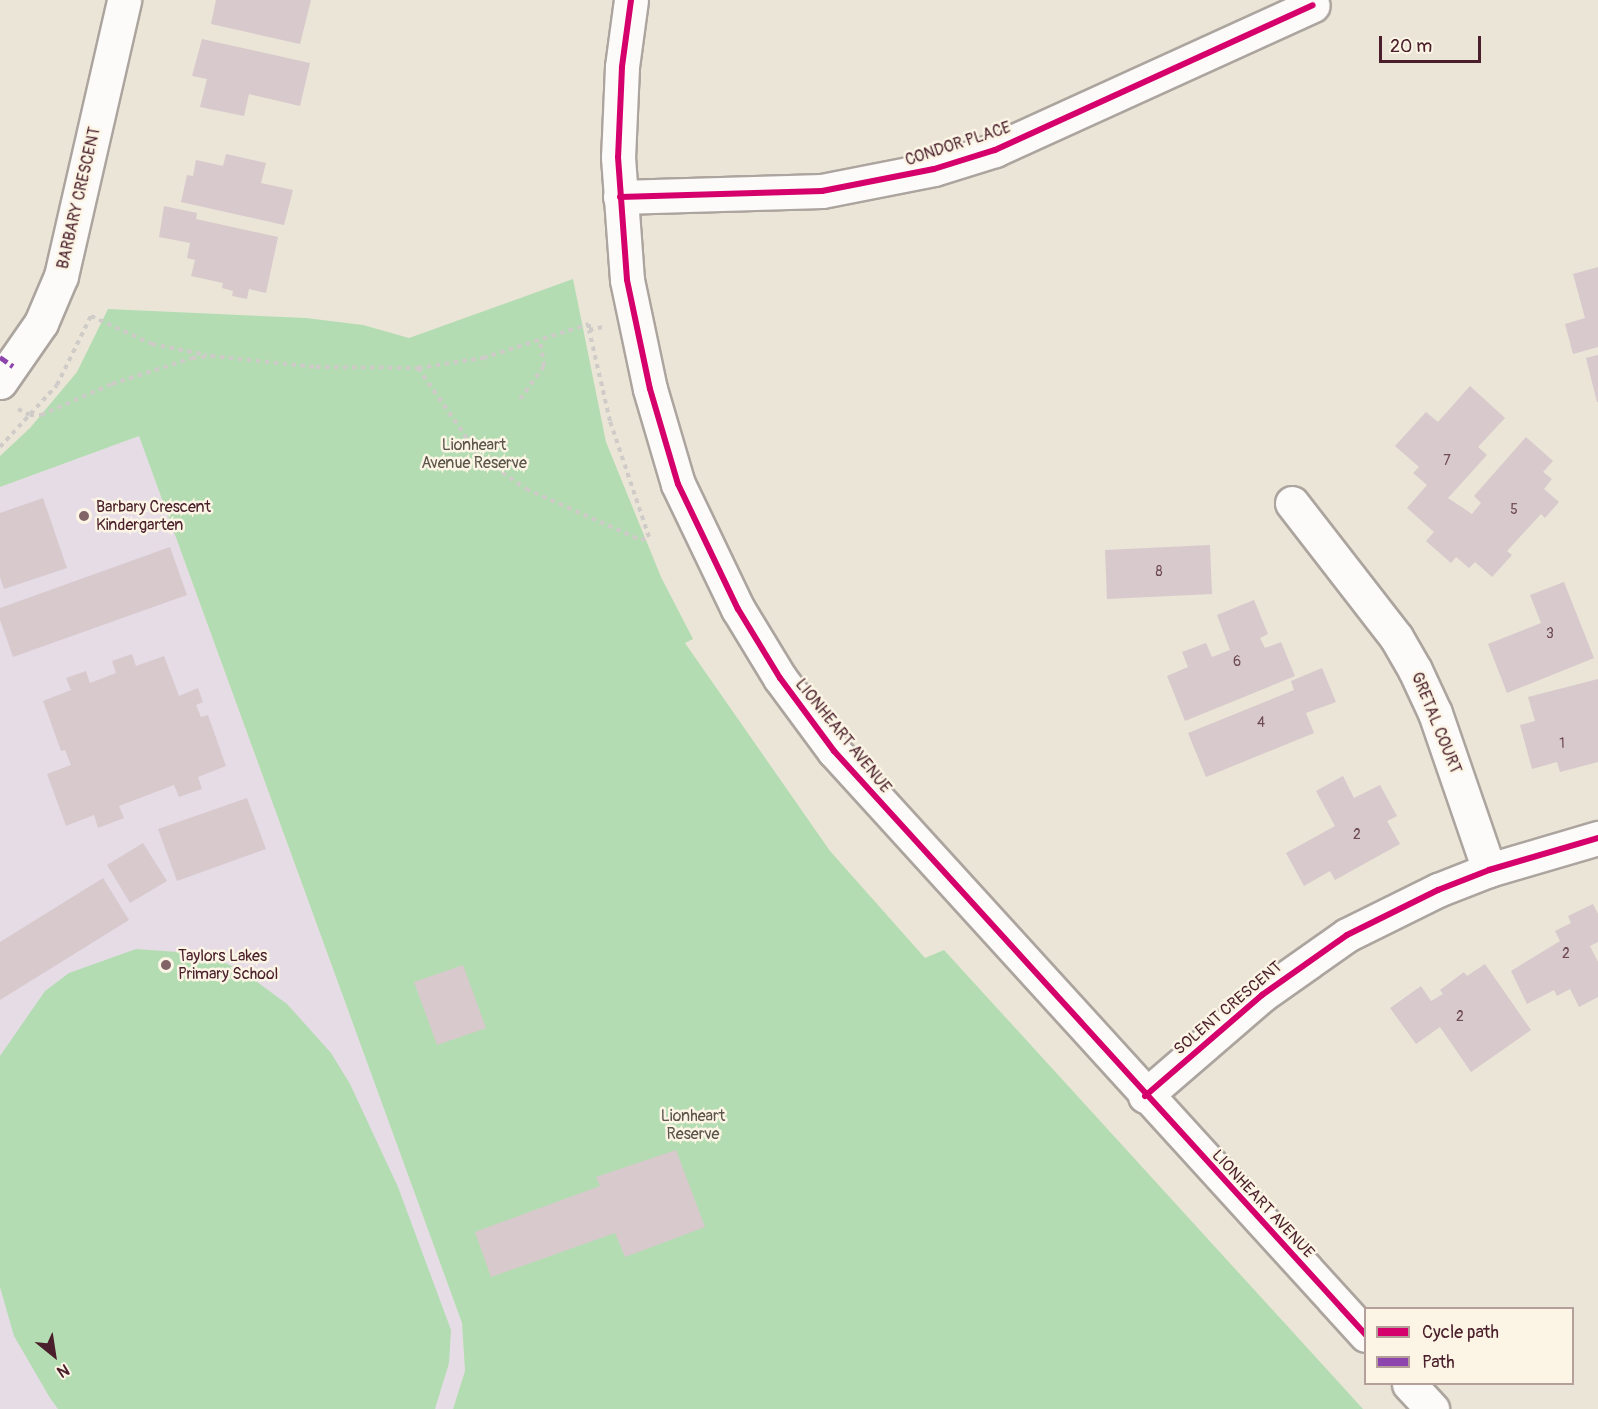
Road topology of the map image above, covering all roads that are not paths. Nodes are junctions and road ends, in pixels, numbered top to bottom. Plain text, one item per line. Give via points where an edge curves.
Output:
1 (124, 0) edge
2 (631, 0) edge
3 (1313, 5) dead end
4 (620, 197) junction
5 (5, 393) edge
6 (1292, 503) dead end
7 (1598, 838) edge
8 (1489, 870) junction
9 (1145, 1096) junction
10 (1364, 1334) edge
11 (1411, 1385) edge
12 (1432, 1409) edge

1 - 5 street, BARBARY CRESCENT via 61,276
2 - 4 street, LIONHEART AVENUE via 619,108
3 - 4 street, CONDOR PLACE via 995,150 934,169 822,190
4 - 9 street, LIONHEART AVENUE via 635,322 657,417 678,484 715,566 780,678 834,751
6 - 8 street, GRETAL COURT via 1396,637 1415,670 1435,713
7 - 8 street, SOLENT CRESCENT
8 - 9 street, SOLENT CRESCENT via 1388,913 1304,963
9 - 10 street, LIONHEART AVENUE
11 - 12 street

